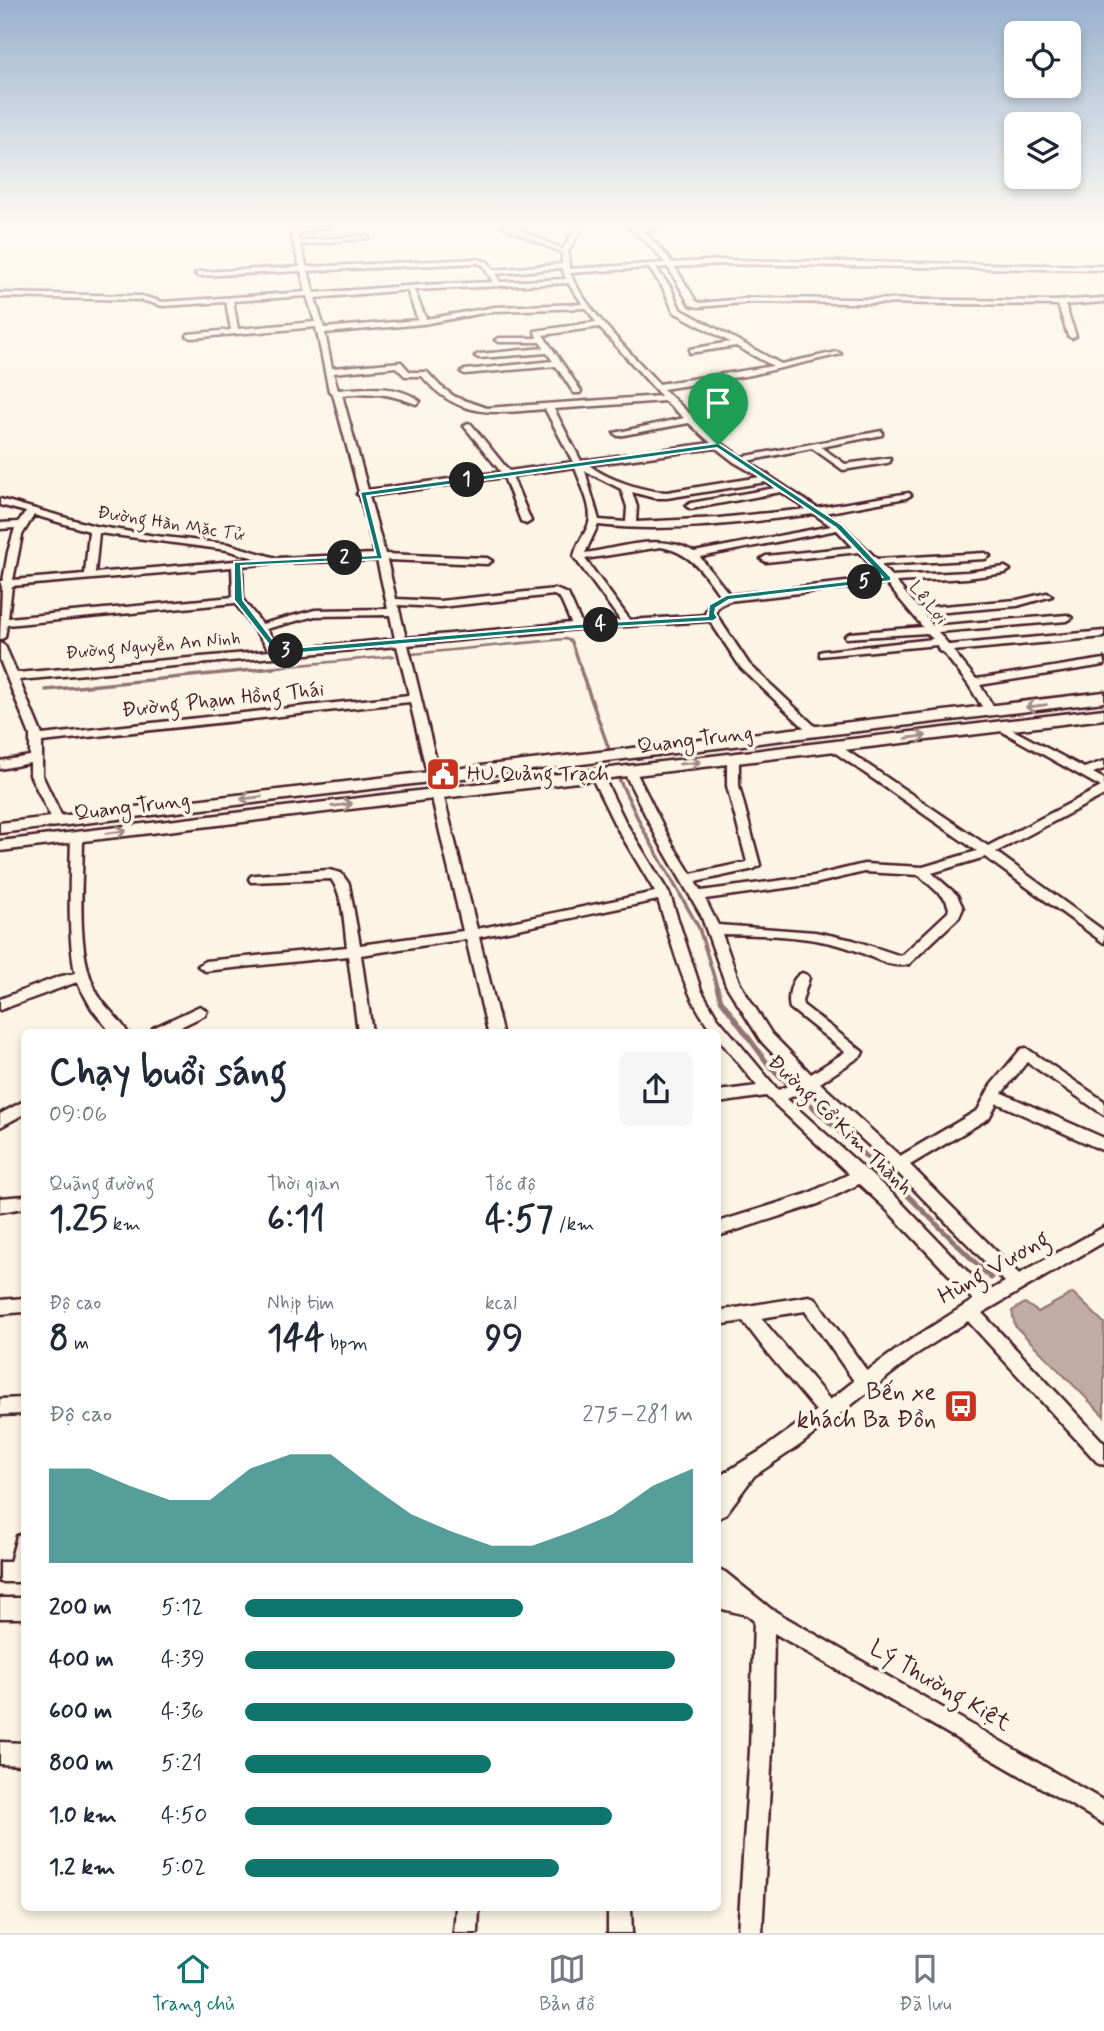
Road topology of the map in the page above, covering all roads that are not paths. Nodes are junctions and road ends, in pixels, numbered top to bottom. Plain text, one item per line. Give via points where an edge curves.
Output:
1 (232, 316) edge
2 (316, 316) edge
3 (421, 316) edge
4 (454, 316) edge
5 (595, 316) edge
6 (688, 316) edge
7 (1065, 316) edge
8 (423, 322) junction
9 (601, 324) junction
10 (320, 328) junction
11 (235, 332) junction
12 (191, 336) dead end
13 (1072, 336) dead end
14 (499, 340) dead end
15 (542, 341) junction
16 (738, 343) junction
17 (550, 350) junction
18 (693, 351) dead end
19 (837, 354) dead end
20 (479, 356) dead end
21 (558, 363) junction
22 (779, 366) junction
23 (330, 371) junction
24 (465, 372) dead end
25 (658, 387) junction
26 (578, 391) dead end
27 (337, 393) junction
28 (667, 398) junction
29 (416, 401) dead end
30 (548, 406) junction
31 (690, 420) junction
32 (468, 426) dead end
33 (618, 433) dead end
34 (879, 433) dead end
35 (718, 445) junction
36 (813, 445) junction
37 (737, 460) junction
38 (887, 460) dead end
39 (580, 464) junction
40 (507, 474) junction
41 (767, 479) junction
42 (624, 487) junction
43 (782, 489) junction
44 (362, 494) junction
45 (906, 495) dead end
46 (0, 502) edge
47 (691, 506) dead end
48 (31, 512) junction
49 (818, 512) junction
50 (526, 521) dead end
51 (596, 522) junction
52 (19, 525) junction
53 (0, 526) edge
54 (631, 526) junction
55 (839, 527) junction
56 (94, 529) junction
57 (861, 549) junction
58 (695, 555) junction
59 (985, 556) dead end
60 (381, 557) junction
61 (579, 557) junction
62 (766, 559) dead end
63 (276, 561) junction
64 (487, 561) dead end
65 (874, 562) junction
66 (237, 564) junction
67 (1005, 570) dead end
68 (90, 576) junction
69 (888, 579) junction
70 (3, 584) edge
71 (727, 597) junction
72 (1047, 597) dead end
73 (238, 600) junction
74 (393, 607) junction
75 (915, 611) junction
76 (713, 618) junction
77 (1067, 618) dead end
78 (4, 622) junction
79 (627, 623) junction
80 (578, 626) junction
81 (259, 628) junction
82 (930, 629) junction
83 (1104, 634) edge
84 (850, 636) dead end
85 (0, 637) edge
86 (401, 642) junction
87 (941, 645) junction
88 (0, 646) edge
89 (277, 652) junction
90 (824, 654) dead end
91 (1104, 662) edge
92 (14, 677) junction
93 (973, 683) junction
94 (1104, 697) edge
95 (415, 698) junction
96 (990, 711) junction
97 (1104, 714) edge
98 (1000, 726) junction
99 (815, 732) junction
100 (36, 739) junction
101 (833, 747) junction
102 (729, 750) junction
103 (37, 758) junction
104 (652, 759) junction
105 (0, 765) edge
106 (1104, 765) edge
107 (587, 769) junction
108 (629, 770) junction
109 (1086, 771) junction
110 (1104, 783) edge
111 (436, 785) junction
112 (1104, 790) edge
113 (58, 821) junction
114 (0, 828) edge
115 (77, 837) junction
116 (0, 846) edge
117 (987, 852) junction
118 (923, 871) junction
119 (256, 879) dead end
120 (689, 879) junction
121 (663, 895) junction
122 (697, 896) junction
123 (1104, 922) edge
124 (1088, 925) junction
125 (714, 929) junction
126 (472, 934) junction
127 (1104, 938) edge
128 (354, 951) junction
129 (205, 966) dead end
130 (82, 976) junction
131 (802, 978) dead end
132 (0, 1005) edge
133 (200, 1011) dead end
134 (117, 1029) edge
135 (164, 1029) edge
136 (365, 1029) edge
137 (494, 1029) edge
138 (806, 1083) junction
139 (777, 1094) junction
140 (993, 1095) junction
141 (721, 1097) edge
142 (21, 1109) edge
143 (1104, 1109) edge
144 (0, 1121) edge
145 (1104, 1144) edge
146 (899, 1164) junction
147 (860, 1175) junction
148 (21, 1202) edge
149 (0, 1205) edge
150 (721, 1228) edge
151 (1104, 1234) edge
152 (1018, 1284) junction
153 (21, 1304) edge
154 (0, 1307) edge
155 (977, 1307) junction
156 (747, 1314) junction
157 (721, 1318) edge
158 (866, 1383) junction
159 (21, 1406) edge
160 (0, 1407) edge
161 (828, 1411) junction
162 (1104, 1456) edge
163 (750, 1470) junction
164 (721, 1485) edge
165 (721, 1505) edge
166 (21, 1552) edge
167 (14, 1572) edge
168 (721, 1581) edge
169 (721, 1599) edge
170 (0, 1608) edge
171 (21, 1608) edge
172 (757, 1610) junction
173 (0, 1753) edge
174 (21, 1754) edge
175 (1104, 1812) edge
176 (468, 1911) edge
177 (620, 1911) edge
178 (466, 1933) edge
179 (621, 1933) edge
180 (750, 1933) edge

1 - 11 street
2 - 10 street
3 - 8 street
4 - 8 street
5 - 9 street, Lê Lợi
6 - 16 street
7 - 13 street
8 - 10 street
9 - 15 street via 539,331
9 - 25 street, Lê Lợi
10 - 11 street
10 - 23 street
11 - 12 street
14 - 15 street
15 - 17 street
16 - 18 street
16 - 22 street
17 - 20 street
17 - 21 street
19 - 22 street
21 - 24 street
21 - 26 street
22 - 25 street
23 - 27 street
23 - 30 street via 398,364 408,374 424,374 464,406 486,411
25 - 28 street, Lê Lợi
27 - 29 street via 390,390
27 - 44 street
28 - 30 street
28 - 31 street, Lê Lợi
30 - 39 street
31 - 33 street
31 - 35 street, Lê Lợi
32 - 40 street
34 - 36 street
35 - 37 street, Lê Lợi
35 - 39 street
36 - 37 street
36 - 38 street via 843,467
37 - 41 street, Lê Lợi
39 - 40 street
39 - 42 street
39 - 51 street
40 - 44 street
40 - 50 street
41 - 42 street via 661,495
41 - 43 street, Lê Lợi
42 - 54 street via 632,502
43 - 47 street
43 - 49 street, Lê Lợi
44 - 60 street
45 - 49 street
46 - 48 street, Đường Hàn Mặc Tử
48 - 52 street
48 - 56 street, Đường Hàn Mặc Tử
49 - 54 street
49 - 55 street, Lê Lợi
51 - 54 street
51 - 61 street
52 - 53 street
52 - 70 street
55 - 57 street, Lê Lợi
55 - 58 street
56 - 63 street, Đường Hàn Mặc Tử via 228,547
56 - 68 street
57 - 62 street
57 - 65 street, Lê Lợi
58 - 61 street via 661,544
58 - 71 street
59 - 65 street
60 - 63 street, Đường Hàn Mặc Tử
60 - 64 street, Đường Hàn Mặc Tử
60 - 74 street
61 - 79 street
63 - 66 street
65 - 69 street, Lê Lợi
66 - 68 street
66 - 73 street
67 - 69 street
68 - 70 street
69 - 71 street
69 - 75 street, Lê Lợi
70 - 78 street
71 - 76 street via 712,607
72 - 75 street
73 - 78 street
73 - 81 street
74 - 80 street via 555,592 564,596
74 - 81 street via 315,613
74 - 86 street
75 - 82 street, Lê Lợi
76 - 79 street, Đường Nguyễn An Ninh
76 - 99 street via 752,674
77 - 82 street
78 - 85 street
79 - 80 street, Đường Nguyễn An Ninh
80 - 86 street, Đường Nguyễn An Ninh
81 - 89 street
82 - 84 street
82 - 87 street, Lê Lợi
83 - 87 street
86 - 89 street, Đường Nguyễn An Ninh
86 - 95 street
87 - 90 street
87 - 93 street, Lê Lợi
88 - 92 street
89 - 92 street, Đường Nguyễn An Ninh
91 - 93 street
92 - 100 street
93 - 96 street, Lê Lợi
94 -> 96 highway, Quang Trung
95 - 100 street, Đường Phạm Hồng Thái
95 - 111 street
96 - 98 highway
96 - 99 highway, Quang Trung
97 - 98 highway, Quang Trung
101 -> 98 highway, Quang Trung
98 - 109 street
99 - 102 highway, Quang Trung
100 - 103 street
101 - 102 highway, Quang Trung
101 - 117 street
102 - 104 highway, Quang Trung
102 - 120 street via 733,786 754,865
103 - 105 street
103 - 113 street via 36,775
104 - 107 highway, Quang Trung
104 - 108 highway, Quang Trung
106 - 109 street
107 - 108 highway, Quang Trung
107 - 111 highway, Quang Trung
107 - 121 street, Đường Cổ Kim Thành
108 - 120 street
109 - 110 street
111 -> 113 highway, Quang Trung
115 -> 111 highway, Quang Trung
111 - 126 street
112 - 117 street
113 - 114 highway, Quang Trung
115 - 116 highway, Quang Trung
115 - 130 street
117 - 118 street
117 - 124 street
118 - 122 street via 864,868 814,880
118 - 125 street via 957,908 904,961 825,939
119 - 128 street via 336,876 344,894
120 - 122 street
121 - 126 street
121 - 139 street, Đường Cổ Kim Thành via 700,1004
122 - 125 street
123 - 124 street
124 - 127 street
125 - 138 street via 738,996
126 - 128 street
126 - 137 street
128 - 129 street
128 - 136 street
130 - 132 street
130 - 134 street via 104,1018
131 - 138 street via 797,1008 856,1052
133 - 135 street
138 - 139 street
138 - 146 street
139 - 141 street
139 - 147 street, Đường Cổ Kim Thành
140 - 143 street via 1026,1053
140 - 145 street
140 - 146 street via 984,1114
142 - 144 street
146 - 152 street
147 - 150 street via 812,1199
147 - 155 street, Đường Cổ Kim Thành
148 - 149 street
151 - 152 street, Hùng Vương
152 - 155 street, Hùng Vương
153 - 154 street
155 - 158 street, Hùng Vương
155 - 162 street, Đường Cổ Kim Thành
156 - 157 street
156 - 158 street via 809,1303
156 - 161 street
158 - 161 street, Hùng Vương
159 - 160 street
161 - 163 street, Hùng Vương
163 - 164 street
163 - 165 street
166 - 167 street
168 - 172 street
169 - 172 street
170 - 171 street
172 - 175 street, Lý Thường Kiệt
172 - 180 street via 761,1750
173 - 174 street
176 - 178 street
177 - 179 street

